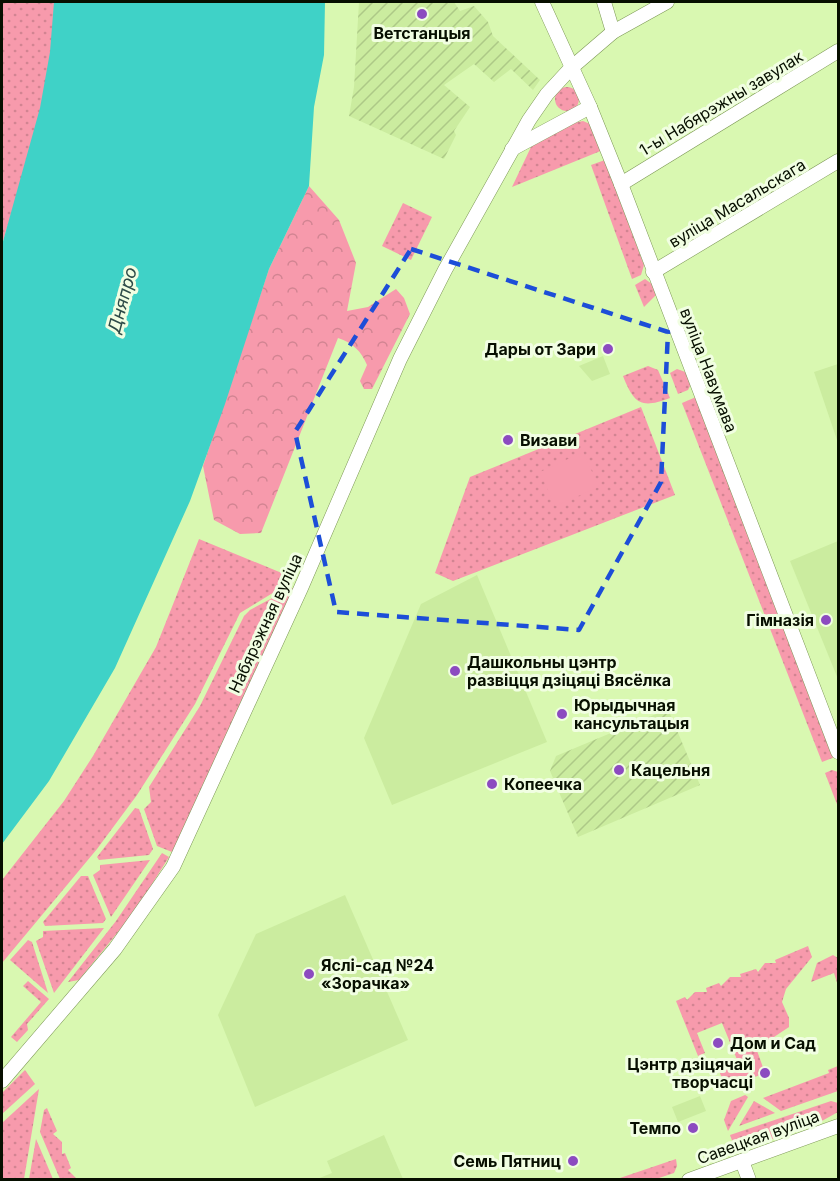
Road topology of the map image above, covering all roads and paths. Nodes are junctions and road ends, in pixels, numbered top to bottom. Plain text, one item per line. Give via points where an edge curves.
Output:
1 (542, 2) edge
2 (604, 2) edge
3 (667, 2) edge
4 (613, 32) junction
5 (838, 51) edge
6 (571, 68) junction
7 (590, 107) junction
8 (512, 149) junction
9 (838, 161) edge
10 (621, 184) junction
11 (653, 272) junction
12 (838, 752) edge
13 (2, 1081) edge
14 (838, 1126) edge
15 (742, 1161) junction
16 (689, 1179) edge
17 (749, 1179) edge

1 - 6 street, вуліца Навумава
2 - 4 street
3 - 4 street, Набярэжная вуліца
4 - 6 street, Набярэжная вуліца
5 - 10 street, 1-ы Набярэжны завулак
6 - 7 street, вуліца Навумава
6 - 8 street, Набярэжная вуліца via 547,94
7 - 8 street
7 - 10 street, вуліца Навумава
8 - 13 street, Набярэжная вуліца via 400,359 301,588 173,867 115,949
9 - 11 street, вуліца Масальскага
10 - 11 street, вуліца Навумава
11 - 12 street, вуліца Навумава
14 - 15 street, Савецкая вуліца
15 - 16 street, Савецкая вуліца
15 - 17 street

